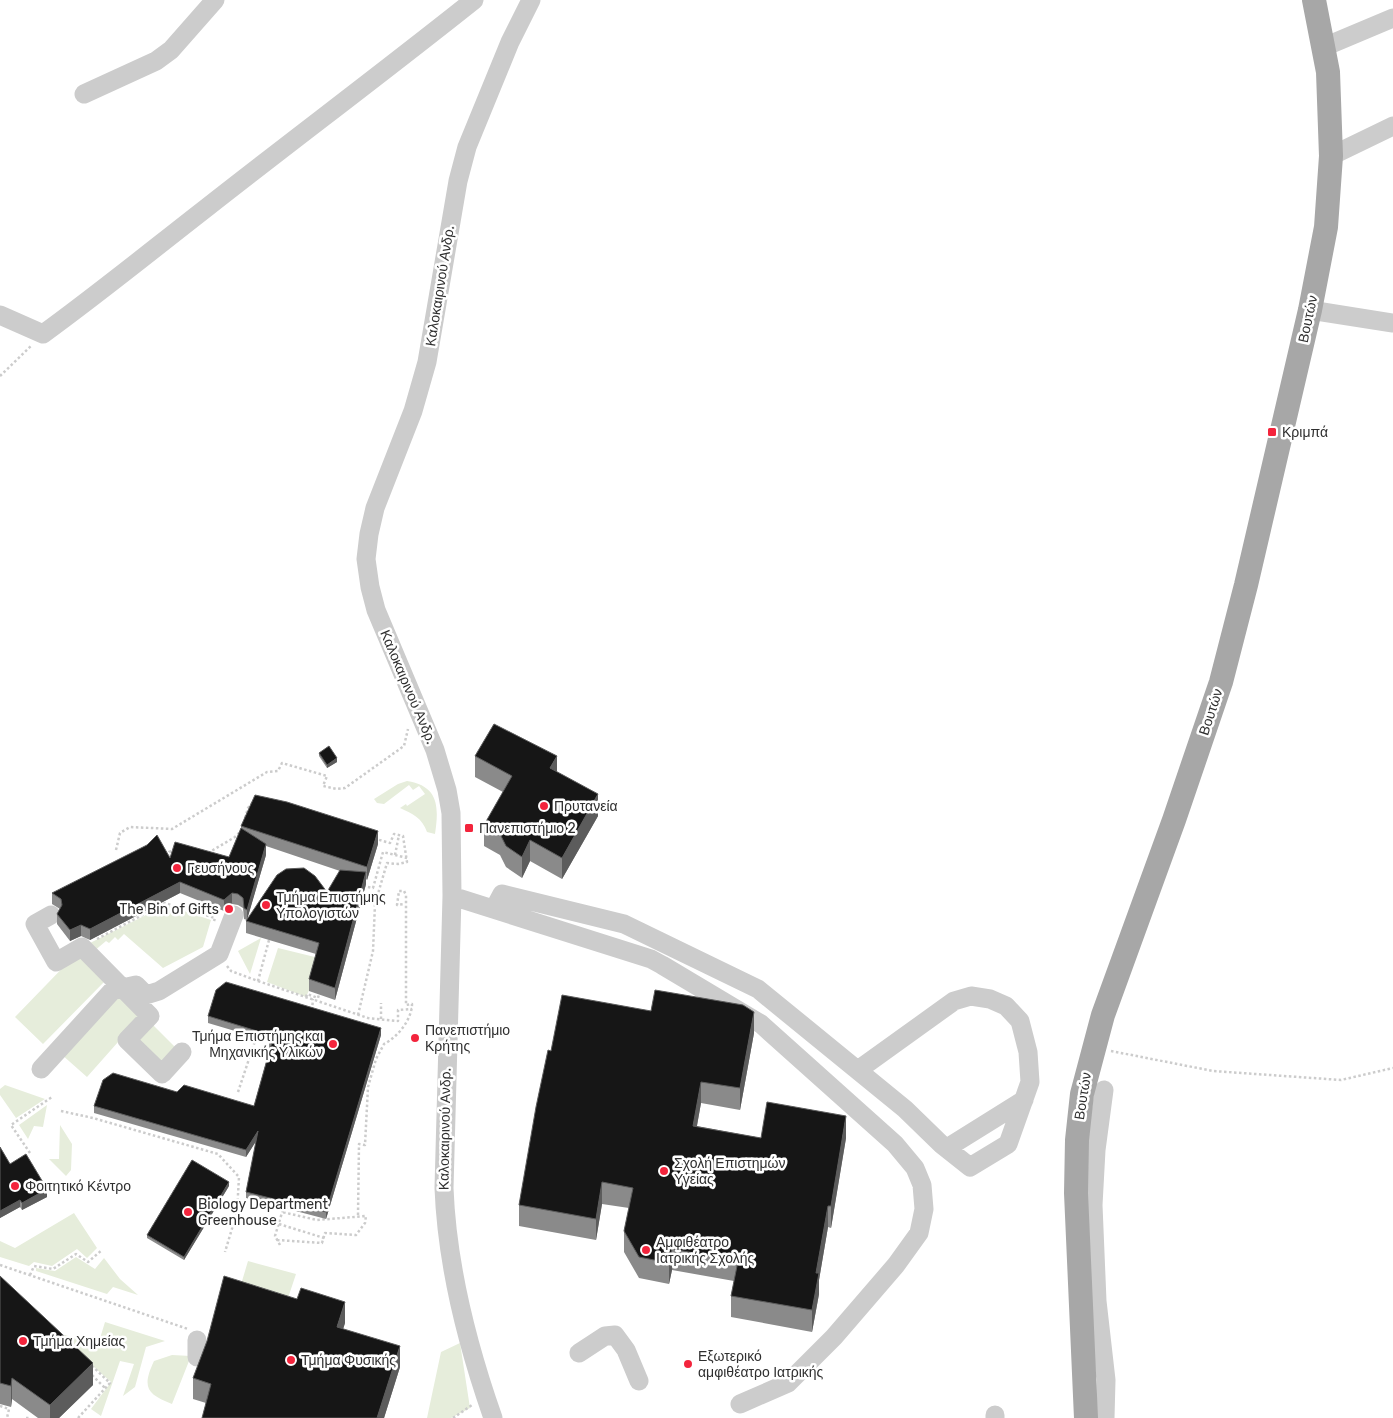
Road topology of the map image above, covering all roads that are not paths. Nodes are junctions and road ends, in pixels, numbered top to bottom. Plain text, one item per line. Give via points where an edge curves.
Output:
1 (215, 0) edge
2 (474, 0) edge
3 (530, 0) edge
4 (1314, 0) edge
5 (1393, 18) edge
6 (1324, 47) junction
7 (84, 94) dead end
8 (1393, 126) edge
9 (1331, 156) junction
10 (1310, 310) junction
11 (0, 315) edge
12 (1393, 323) edge
13 (452, 896) junction
14 (494, 909) junction
15 (51, 915) dead end
16 (234, 915) dead end
17 (659, 940) junction
18 (651, 959) junction
19 (121, 988) junction
20 (182, 1052) dead end
21 (41, 1069) dead end
22 (858, 1070) junction
23 (1104, 1090) dead end
24 (1024, 1100) junction
25 (946, 1148) junction
26 (580, 1353) dead end
27 (639, 1381) dead end
28 (485, 1396) junction
29 (740, 1404) dead end
30 (484, 1418) edge
31 (493, 1418) edge
32 (1086, 1418) edge
33 (1105, 1418) edge

1 - 7 street via 171,50
2 - 11 street via 112,284 43,334
3 - 13 street, Καλοκαιρινού Ανδρ. via 467,147 458,181 427,362 413,411 375,508 366,559 376,610 435,750 447,790 451,813
4 - 6 main road, Βουτών
5 - 6 street
6 - 9 main road, Βουτών via 1330,93
8 - 9 street
9 - 10 main road, Βουτών via 1326,227
10 - 12 street
10 - 32 main road, Βουτών via 1221,682 1093,1048 1080,1106 1076,1175
13 - 14 street
13 - 28 street, Καλοκαιρινού Ανδρ. via 445,1226 450,1262
14 - 17 street via 502,894 624,924
14 - 18 street
15 - 19 street via 36,924 56,962 82,947
16 - 19 street via 219,954 146,996 136,985
17 - 18 street
17 - 22 street via 758,989
18 - 29 street via 761,1024 895,1144 915,1168 922,1185 924,1209 919,1234 896,1265 834,1338 788,1383
19 - 20 street via 150,1016 127,1040 162,1074
19 - 21 street via 113,990
22 - 24 street via 954,1001 971,996 990,999 1015,1013 1023,1029 1030,1082
22 - 25 street
23 - 33 street via 1093,1204 1098,1308 1106,1380
24 - 25 street
24 - 25 street via 1008,1144 970,1167
26 - 27 street via 605,1336 615,1335 626,1350
28 - 30 street
28 - 31 street

